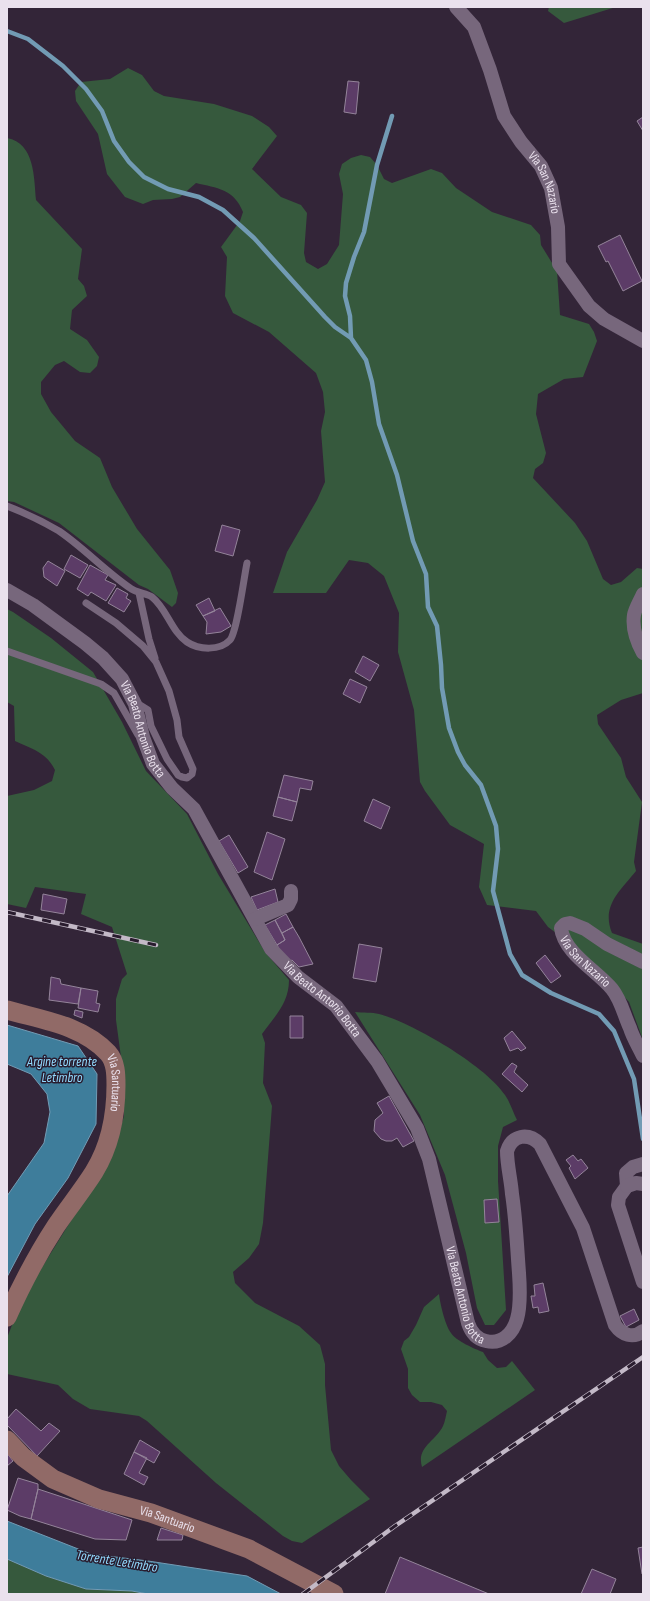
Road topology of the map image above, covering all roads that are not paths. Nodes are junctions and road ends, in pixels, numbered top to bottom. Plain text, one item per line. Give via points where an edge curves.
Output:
1 (456, 7) edge
2 (643, 341) edge
3 (7, 506) edge
4 (246, 563) dead end
5 (8, 590) edge
6 (139, 593) junction
7 (643, 594) edge
8 (86, 603) dead end
9 (7, 651) edge
10 (643, 653) edge
11 (156, 662) junction
12 (135, 704) junction
13 (143, 737) junction
14 (291, 891) dead end
15 (255, 919) junction
16 (643, 962) edge
17 (7, 1010) edge
18 (643, 1056) edge
19 (643, 1164) edge
20 (643, 1184) edge
21 (627, 1186) junction
22 (643, 1282) edge
23 (7, 1317) edge
24 (643, 1331) edge
25 (7, 1440) edge
26 (334, 1594) edge

1 - 2 street, Via San Nazario via 474,27 504,116 541,166 551,188 558,226 559,264 589,306 604,319
3 - 6 lane via 60,532 130,589
4 - 6 lane via 236,629 230,640 219,646 208,648 187,642 177,633 157,602 151,596
5 - 12 street, Via Beato Antonio Botta via 33,605 102,658 122,679
6 - 11 lane
7 - 10 street via 634,615 634,628
8 - 11 lane via 143,646
9 - 13 lane via 101,684 114,693 138,736
11 - 12 lane via 169,691 179,737 193,769 187,778 178,775 167,759 151,726 148,710
12 - 13 street, Via Beato Antonio Botta
13 - 15 street, Via Beato Antonio Botta via 153,764 172,788 194,809
14 - 15 street via 288,905
15 - 24 street, Via Beato Antonio Botta via 271,949 298,977 336,1006 377,1061 417,1128 429,1159 468,1323 476,1336 482,1340 497,1342 510,1333 518,1317 520,1284 507,1151 512,1140 524,1136 530,1136 540,1144 583,1228 615,1325 629,1335
16 - 18 street, Via San Nazario via 607,944 585,929 570,923 561,928 572,951 619,999
17 - 23 main road, Via Santuario via 83,1033 110,1055 116,1072 112,1126 95,1170 14,1295
19 - 21 street via 633,1167 626,1173
20 - 21 street
21 - 22 street via 619,1197 618,1205
25 - 26 main road, Via Santuario via 22,1457 53,1479 99,1499 150,1513 249,1549

